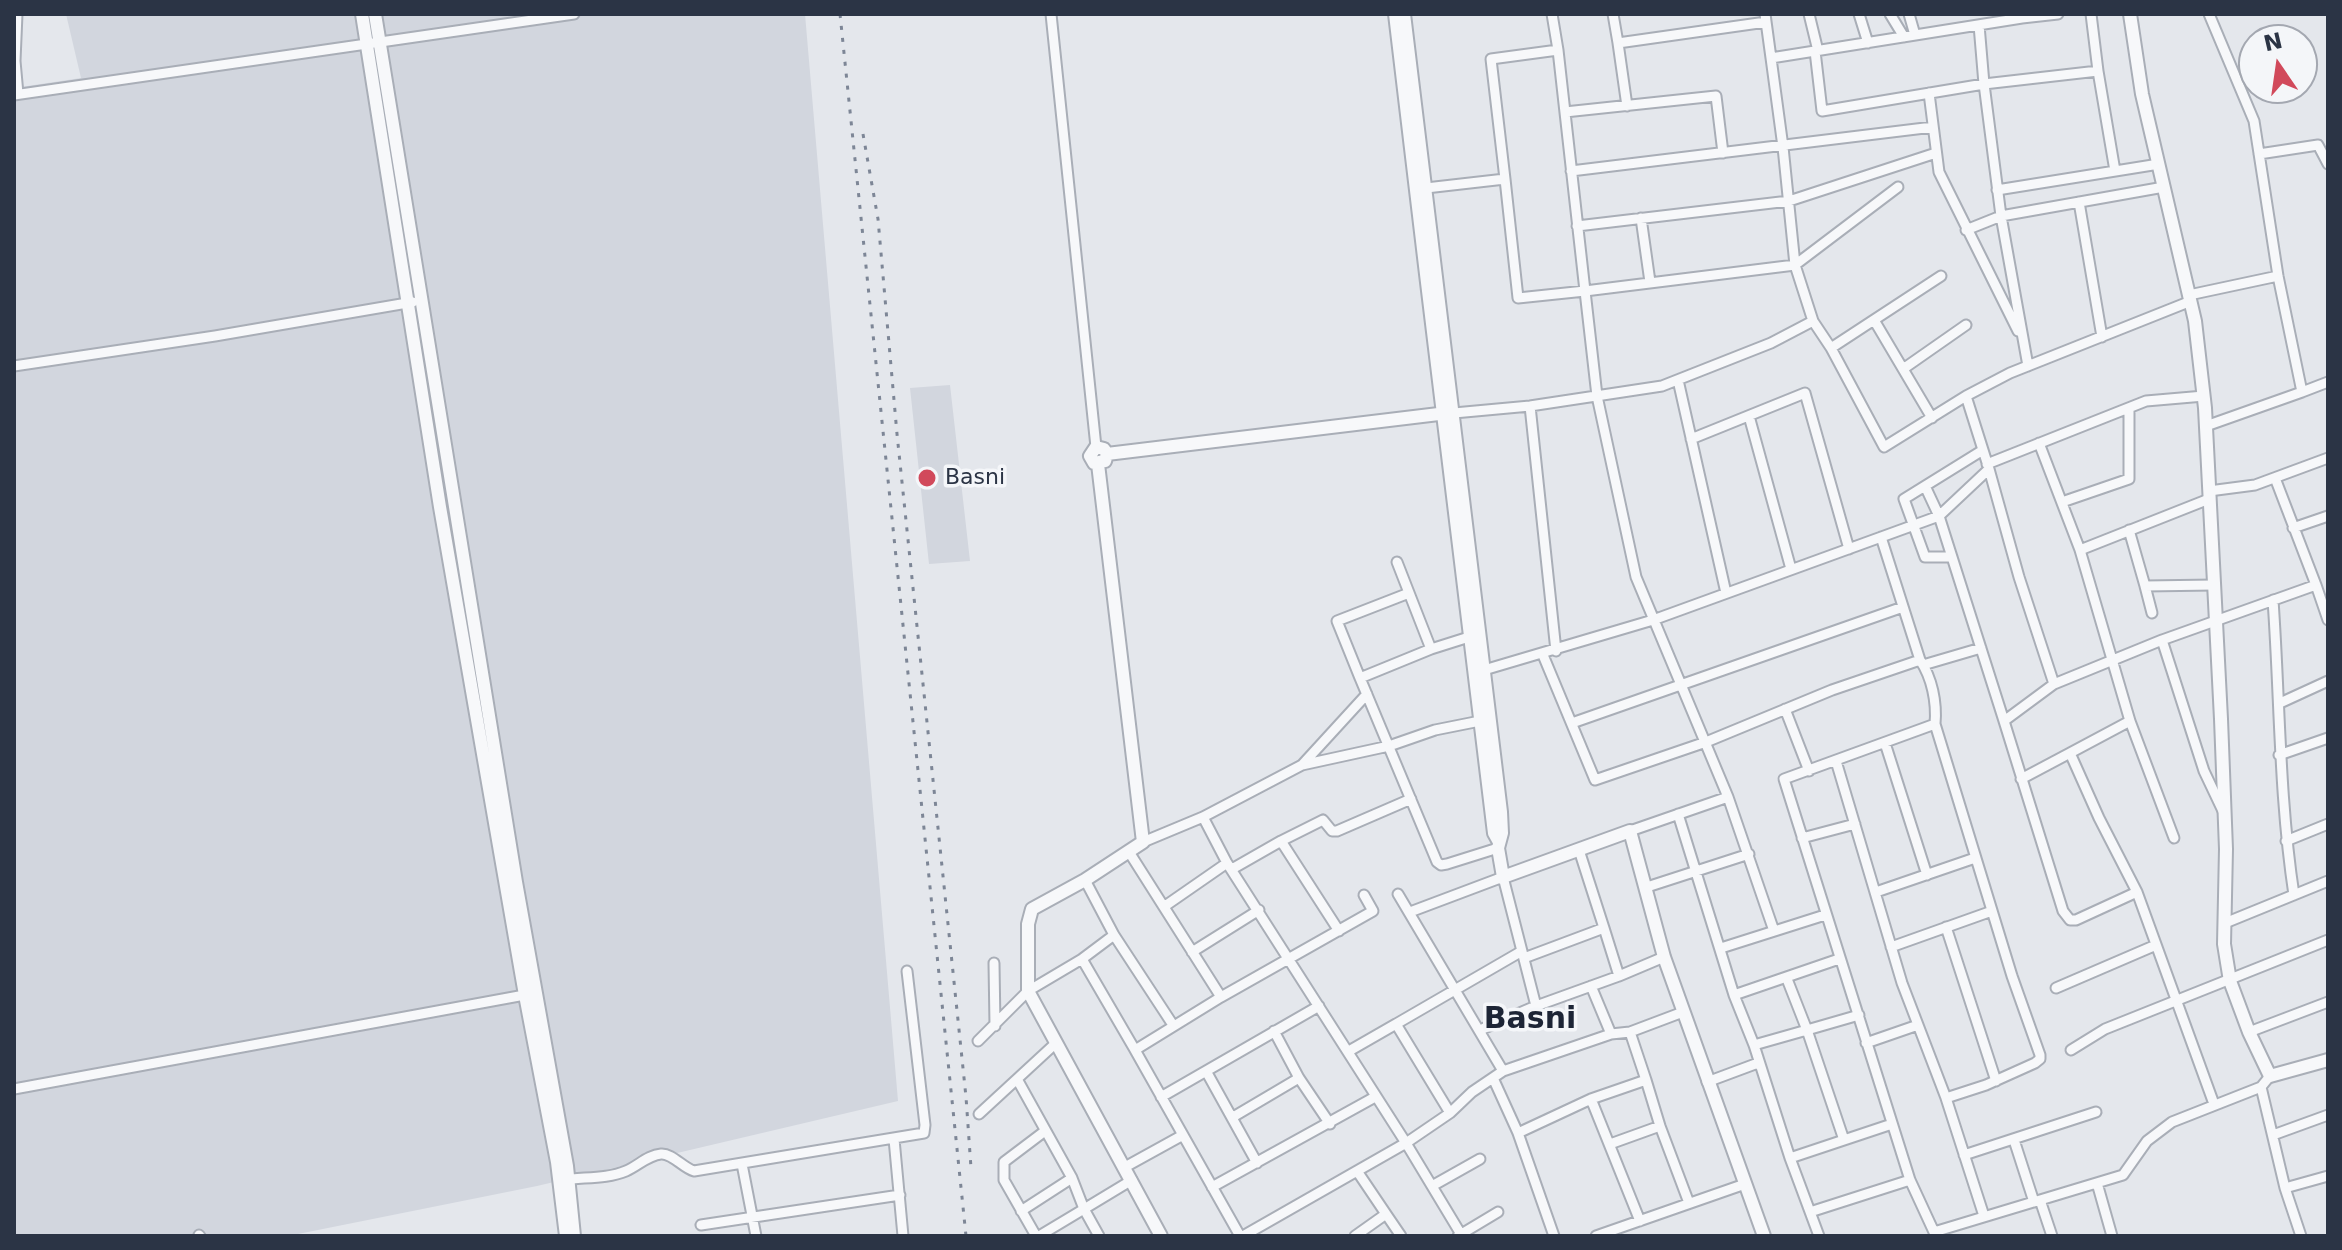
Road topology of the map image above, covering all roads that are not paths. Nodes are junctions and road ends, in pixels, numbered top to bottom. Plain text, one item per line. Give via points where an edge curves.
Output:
1 (17, 14) edge
2 (362, 14) edge
3 (375, 14) edge
4 (574, 14) edge
5 (1051, 14) edge
6 (1395, 14) edge
7 (1404, 14) edge
8 (1552, 14) edge
9 (1613, 14) edge
10 (1809, 14) edge
11 (1859, 14) edge
12 (1890, 14) edge
13 (1909, 14) edge
14 (2058, 14) edge
15 (2091, 14) edge
16 (2130, 14) edge
17 (2209, 14) edge
18 (2022, 16) edge
19 (1766, 18) edge
20 (1980, 21) edge
21 (1915, 35) junction
22 (1904, 37) junction
23 (1618, 43) junction
24 (1868, 43) junction
25 (373, 45) junction
26 (1558, 50) junction
27 (1816, 51) junction
28 (1771, 58) junction
29 (2098, 71) junction
30 (1984, 84) junction
31 (1929, 93) junction
32 (16, 94) edge
33 (1627, 106) junction
34 (1565, 112) junction
35 (1933, 127) junction
36 (2323, 143) edge
37 (1783, 147) junction
38 (1723, 153) junction
39 (1936, 153) junction
40 (2259, 154) junction
41 (2159, 164) junction
42 (2328, 164) edge
43 (1571, 171) junction
44 (2115, 171) junction
45 (1505, 179) junction
46 (1898, 187) dead end
47 (2164, 187) junction
48 (1426, 188) junction
49 (1997, 190) junction
50 (1789, 201) junction
51 (2079, 202) junction
52 (2001, 216) junction
53 (1641, 218) junction
54 (1426, 223) junction
55 (1577, 226) junction
56 (1966, 230) junction
57 (1795, 265) junction
58 (1941, 276) dead end
59 (2278, 276) junction
60 (1650, 282) junction
61 (1585, 291) junction
62 (2190, 298) junction
63 (421, 301) junction
64 (407, 303) junction
65 (1874, 320) junction
66 (1813, 321) junction
67 (1966, 325) dead end
68 (2102, 337) junction
69 (2024, 343) junction
70 (1831, 348) junction
71 (14, 366) edge
72 (2028, 366) junction
73 (1903, 369) junction
74 (1678, 380) junction
75 (2328, 382) edge
76 (2302, 392) junction
77 (1597, 396) junction
78 (1966, 396) junction
79 (2204, 396) junction
80 (1530, 406) junction
81 (2129, 408) junction
82 (1448, 413) junction
83 (1749, 416) junction
84 (1932, 418) junction
85 (2206, 426) junction
86 (1691, 439) junction
87 (2039, 443) junction
88 (1983, 450) junction
89 (1101, 455) junction
90 (2328, 458) edge
91 (1988, 467) junction
92 (2275, 478) junction
93 (1925, 486) junction
94 (2209, 495) junction
95 (2062, 502) junction
96 (1939, 516) junction
97 (2328, 516) edge
98 (1913, 526) junction
99 (2293, 528) junction
100 (2129, 530) junction
101 (1881, 537) junction
102 (1849, 549) junction
103 (2080, 550) junction
104 (1952, 557) junction
105 (1397, 562) dead end
106 (1791, 569) junction
107 (2214, 585) junction
108 (2316, 585) junction
109 (2145, 586) junction
110 (1409, 593) junction
111 (1726, 593) junction
112 (2273, 600) junction
113 (1903, 607) junction
114 (2152, 613) dead end
115 (1653, 620) junction
116 (2328, 620) edge
117 (2215, 622) junction
118 (1469, 637) junction
119 (2162, 640) junction
120 (1981, 648) junction
121 (1431, 649) junction
122 (1556, 651) junction
123 (1543, 655) junction
124 (2113, 658) junction
125 (1922, 662) junction
126 (1484, 670) junction
127 (1360, 678) junction
128 (2328, 681) edge
129 (1683, 684) junction
130 (2054, 684) junction
131 (1367, 694) junction
132 (2280, 703) junction
133 (1785, 709) junction
134 (1480, 721) junction
135 (2004, 721) junction
136 (2130, 721) junction
137 (1572, 723) junction
138 (1935, 724) junction
139 (2328, 738) edge
140 (1706, 742) junction
141 (1885, 743) junction
142 (1389, 746) junction
143 (2070, 753) junction
144 (2279, 755) junction
145 (1836, 761) junction
146 (1302, 765) junction
147 (1809, 771) junction
148 (2021, 779) junction
149 (1728, 797) junction
150 (1411, 799) junction
151 (1678, 814) junction
152 (2225, 814) junction
153 (1203, 817) junction
154 (1855, 824) junction
155 (2328, 824) edge
156 (1630, 831) junction
157 (1802, 838) junction
158 (2174, 838) dead end
159 (1281, 841) junction
160 (2286, 841) junction
161 (1143, 842) junction
162 (1498, 845) junction
163 (1579, 850) junction
164 (1129, 852) junction
165 (1749, 854) junction
166 (1975, 858) junction
167 (1230, 866) junction
168 (1697, 871) junction
169 (1927, 875) junction
170 (1503, 877) junction
171 (1085, 880) junction
172 (2328, 881) edge
173 (1647, 887) junction
174 (1876, 892) junction
175 (2137, 892) junction
176 (1398, 894) dead end
177 (1364, 895) dead end
178 (2294, 895) junction
179 (1165, 906) junction
180 (1259, 910) junction
181 (1992, 911) junction
182 (1410, 912) junction
183 (1825, 915) junction
184 (2225, 923) junction
185 (1946, 927) junction
186 (1604, 928) junction
187 (1339, 931) junction
188 (1774, 931) junction
189 (1114, 935) junction
190 (2328, 940) edge
191 (2156, 945) junction
192 (1891, 947) junction
193 (1721, 948) junction
194 (1192, 952) junction
195 (1523, 955) junction
196 (1664, 957) junction
197 (1082, 959) junction
198 (1288, 959) junction
199 (1839, 959) junction
200 (994, 963) dead end
201 (907, 971) dead end
202 (1619, 976) junction
203 (1787, 979) junction
204 (2230, 981) junction
205 (1591, 986) junction
206 (2056, 988) dead end
207 (1454, 990) junction
208 (1028, 991) junction
209 (531, 994) junction
210 (1734, 995) junction
211 (1221, 997) junction
212 (2177, 1001) junction
213 (2328, 1002) edge
214 (1319, 1006) junction
215 (1536, 1006) junction
216 (1683, 1012) junction
217 (1859, 1015) junction
218 (1396, 1024) junction
219 (1173, 1025) junction
220 (1918, 1025) junction
221 (995, 1026) junction
222 (1480, 1030) junction
223 (1807, 1030) junction
224 (1274, 1031) junction
225 (1630, 1032) junction
226 (2249, 1032) junction
227 (1611, 1034) junction
228 (978, 1041) dead end
229 (1056, 1043) junction
230 (1866, 1043) junction
231 (1754, 1045) junction
232 (1135, 1050) junction
233 (2071, 1050) dead end
234 (1349, 1051) junction
235 (2328, 1060) edge
236 (1758, 1063) junction
237 (1206, 1071) junction
238 (1503, 1071) junction
239 (2270, 1076) junction
240 (1299, 1078) junction
241 (1493, 1078) junction
242 (1017, 1079) junction
243 (1646, 1080) junction
244 (1996, 1081) junction
245 (1707, 1082) junction
246 (2261, 1087) junction
247 (14, 1089) edge
248 (1161, 1097) junction
249 (1375, 1097) junction
250 (1946, 1098) junction
251 (1591, 1099) junction
252 (2214, 1104) junction
253 (2096, 1112) dead end
254 (1450, 1113) junction
255 (979, 1114) dead end
256 (2328, 1115) edge
257 (1233, 1117) junction
258 (1330, 1124) junction
259 (1892, 1124) junction
260 (1660, 1126) junction
261 (1045, 1131) junction
262 (1518, 1133) junction
263 (1183, 1135) junction
264 (2273, 1135) junction
265 (894, 1139) junction
266 (1844, 1140) junction
267 (2014, 1140) junction
268 (1406, 1143) junction
269 (1610, 1144) junction
270 (1964, 1155) junction
271 (1790, 1158) junction
272 (1480, 1159) dead end
273 (1257, 1163) junction
274 (742, 1164) junction
275 (1125, 1167) junction
276 (1357, 1171) junction
277 (2328, 1176) edge
278 (1072, 1178) junction
279 (564, 1179) junction
280 (1132, 1180) junction
281 (1910, 1180) junction
282 (2097, 1183) junction
283 (1745, 1184) junction
284 (1432, 1186) junction
285 (1212, 1187) junction
286 (2285, 1188) junction
287 (900, 1195) junction
288 (2037, 1201) junction
289 (1689, 1203) junction
290 (1084, 1209) junction
291 (1021, 1211) junction
292 (1498, 1212) dead end
293 (1810, 1212) junction
294 (1386, 1214) junction
295 (1984, 1216) junction
296 (753, 1217) junction
297 (1640, 1221) junction
298 (701, 1225) dead end
299 (1934, 1232) junction
300 (1460, 1235) edge
301 (566, 1236) edge
302 (574, 1236) edge
303 (756, 1236) edge
304 (903, 1236) edge
305 (1038, 1236) edge
306 (1099, 1236) edge
307 (1161, 1236) edge
308 (1241, 1236) edge
309 (1355, 1236) edge
310 (1401, 1236) edge
311 (1554, 1236) edge
312 (1596, 1236) edge
313 (1764, 1236) edge
314 (1819, 1236) edge
315 (1921, 1236) edge
316 (2052, 1236) edge
317 (2112, 1236) edge
318 (2301, 1236) edge

1 - 32 street
2 - 25 street
3 - 25 street
4 - 25 street
5 - 89 street
6 - 54 street
7 - 48 street
8 - 26 street
9 - 23 street
10 - 27 street
11 - 24 street
12 - 22 street
13 - 21 street
14 - 18 street
15 - 29 street
16 - 41 street
17 - 40 street via 2254,121
18 - 20 street
19 - 23 street
19 - 28 street
20 - 21 street
20 - 30 street
21 - 22 street
22 - 24 street
23 - 33 street
24 - 27 street
25 - 32 street
25 - 63 street
25 - 64 street
26 - 34 street
26 - 45 street via 1491,59
27 - 28 street
27 - 31 street via 1822,111
28 - 37 street
29 - 30 street
29 - 44 street
30 - 31 street
30 - 49 street
31 - 35 street
33 - 34 street
33 - 38 street via 1716,96
34 - 43 street
35 - 37 street
35 - 39 street
36 - 40 street
36 - 42 street
37 - 38 street
37 - 50 street
38 - 43 street
39 - 50 street
39 - 56 street via 1939,172
40 - 59 street
41 - 44 street
41 - 47 street
43 - 55 street
44 - 49 street
45 - 48 street
45 - 61 street via 1518,298
46 - 57 street
47 - 51 street
47 - 62 street
48 - 54 street
49 - 52 street
50 - 53 street
50 - 57 street
51 - 52 street
51 - 68 street
52 - 56 street
52 - 69 street
53 - 55 street
53 - 60 street
54 - 82 street
55 - 61 street
56 - 69 street
57 - 60 street
57 - 66 street
58 - 65 street
59 - 62 street
59 - 76 street
60 - 61 street
61 - 77 street
62 - 68 street
62 - 79 street
63 - 64 street
63 - 209 street
64 - 71 street
64 - 209 street
65 - 70 street
65 - 73 street
66 - 70 street
66 - 74 street
67 - 73 street
68 - 72 street
69 - 72 street
70 - 84 street via 1884,447
72 - 78 street
73 - 84 street
74 - 77 street
74 - 86 street
75 - 76 street
76 - 85 street
77 - 80 street
77 - 115 street via 1636,577
78 - 84 street
78 - 88 street
79 - 81 street via 2146,401
79 - 85 street
80 - 82 street
80 - 122 street
81 - 87 street
81 - 95 street via 2129,479
82 - 89 street
82 - 118 street
82 - 126 street
83 - 86 street
83 - 102 street via 1805,393
83 - 106 street
85 - 94 street
86 - 111 street
87 - 91 street
87 - 95 street
88 - 91 street
88 - 93 street
89 - 161 street
90 - 92 street
91 - 96 street
91 - 130 street
92 - 94 street
92 - 99 street
93 - 96 street
93 - 98 street via 1904,499
94 - 100 street
94 - 107 street
95 - 103 street
96 - 98 street
96 - 104 street
97 - 99 street
98 - 101 street
98 - 104 street via 1925,557
99 - 108 street
100 - 103 street
100 - 109 street
101 - 102 street
101 - 113 street
102 - 106 street
103 - 124 street
104 - 120 street
105 - 110 street
106 - 111 street
107 - 109 street
107 - 117 street
108 - 112 street
108 - 116 street
109 - 114 street
110 - 121 street
110 - 127 street via 1337,621
111 - 115 street
112 - 117 street
112 - 132 street
113 - 125 street
113 - 129 street
115 - 122 street
115 - 129 street
117 - 119 street
117 - 152 street
118 - 121 street
118 - 134 street
119 - 124 street
119 - 152 street via 2204,771
120 - 125 street
120 - 135 street
121 - 127 street
122 - 123 street
123 - 126 street
123 - 137 street
124 - 130 street
124 - 136 street
125 - 133 street
125 - 138 street via 1937,707
126 - 162 street via 1501,812
127 - 131 street
128 - 132 street
129 - 137 street
129 - 140 street
130 - 135 street
131 - 142 street
131 - 146 street
132 - 144 street
133 - 140 street
133 - 147 street
134 - 142 street
134 - 162 street
135 - 148 street
136 - 143 street
136 - 158 street
137 - 140 street via 1595,780
138 - 141 street
138 - 166 street
139 - 144 street
140 - 149 street
141 - 145 street
141 - 169 street
142 - 146 street
142 - 150 street
143 - 148 street
143 - 175 street
144 - 160 street
145 - 147 street
145 - 154 street
146 - 153 street
147 - 157 street via 1784,779
148 - 175 street via 2070,920
149 - 151 street
149 - 165 street
150 - 159 street via 1337,831 1323,820
150 - 162 street via 1441,865
151 - 156 street
151 - 168 street
152 - 184 street
153 - 161 street
153 - 167 street
154 - 157 street
154 - 174 street
155 - 160 street
156 - 163 street
156 - 173 street
157 - 183 street
159 - 167 street
159 - 187 street
160 - 178 street
161 - 164 street
162 - 170 street
163 - 170 street
163 - 186 street
164 - 171 street
164 - 179 street
165 - 168 street
165 - 188 street
166 - 169 street
166 - 181 street
167 - 179 street
167 - 180 street
168 - 173 street
168 - 193 street
169 - 174 street
170 - 182 street
170 - 195 street
171 - 189 street
171 - 208 street via 1032,909
172 - 178 street
173 - 196 street
174 - 192 street
175 - 191 street
176 - 182 street
177 - 187 street via 1373,911
178 - 184 street
179 - 194 street
180 - 194 street
180 - 198 street
181 - 185 street
181 - 244 street via 2040,1055 2035,1063
182 - 207 street
183 - 188 street
183 - 199 street
184 - 204 street
185 - 192 street
185 - 244 street
186 - 195 street
186 - 202 street
187 - 198 street
188 - 193 street
189 - 197 street
189 - 219 street
190 - 204 street
191 - 206 street
191 - 212 street
192 - 220 street
193 - 210 street
194 - 211 street
195 - 207 street
195 - 215 street
196 - 202 street
196 - 216 street
197 - 208 street
197 - 232 street
198 - 211 street
198 - 214 street
199 - 203 street
199 - 217 street
200 - 221 street
201 - 265 street via 925,1125 924,1133
202 - 205 street
203 - 210 street
203 - 223 street
204 - 212 street
204 - 226 street
205 - 215 street
205 - 227 street
207 - 218 street
207 - 222 street
208 - 221 street
208 - 229 street
209 - 247 street
209 - 279 street
210 - 231 street
211 - 219 street
212 - 233 street via 2105,1029
212 - 252 street
213 - 226 street
214 - 224 street
214 - 234 street
215 - 222 street
216 - 225 street
216 - 245 street
217 - 223 street
217 - 230 street
218 - 234 street
218 - 254 street
219 - 232 street
220 - 230 street
220 - 250 street
221 - 228 street
222 - 238 street
223 - 231 street
223 - 266 street
224 - 237 street
224 - 240 street
225 - 227 street
225 - 243 street
226 - 239 street
227 - 238 street
229 - 242 street
229 - 275 street
230 - 259 street
231 - 236 street
232 - 248 street
234 - 249 street
235 - 239 street
236 - 245 street
236 - 271 street
237 - 248 street
237 - 257 street
238 - 241 street
239 - 246 street
240 - 257 street
240 - 258 street
241 - 254 street
241 - 262 street
242 - 255 street
242 - 261 street
243 - 251 street
243 - 260 street
244 - 250 street
245 - 283 street
246 - 252 street
246 - 264 street
248 - 263 street
249 - 258 street
249 - 268 street
250 - 270 street
251 - 262 street
251 - 269 street
252 - 282 street via 2172,1122 2147,1141 2123,1175
253 - 267 street
254 - 268 street
256 - 264 street
257 - 273 street
258 - 273 street
259 - 266 street
259 - 281 street
260 - 269 street
260 - 289 street
261 - 278 street
261 - 291 street via 1004,1162 1004,1180
262 - 311 street
263 - 275 street
263 - 285 street
264 - 286 street
265 - 274 street
265 - 287 street
266 - 271 street
267 - 270 street
267 - 288 street
268 - 276 street
268 - 284 street
269 - 297 street
270 - 295 street
271 - 293 street
272 - 284 street
273 - 285 street
274 - 279 street via 694,1171 661,1154 626,1171
274 - 296 street
275 - 280 street
276 - 294 street
276 - 308 street
277 - 286 street
278 - 290 street
278 - 291 street
279 - 301 street
279 - 302 street
280 - 290 street
280 - 307 street
281 - 293 street
281 - 299 street
282 - 288 street
282 - 317 street
283 - 289 street
283 - 313 street
284 - 300 street
285 - 308 street
286 - 318 street
287 - 296 street
287 - 304 street
288 - 295 street
288 - 316 street
289 - 297 street
290 - 305 street
290 - 306 street
291 - 305 street
292 - 300 street
293 - 314 street
294 - 309 street
294 - 310 street
295 - 299 street
296 - 298 street
296 - 303 street
297 - 312 street
299 - 315 street

